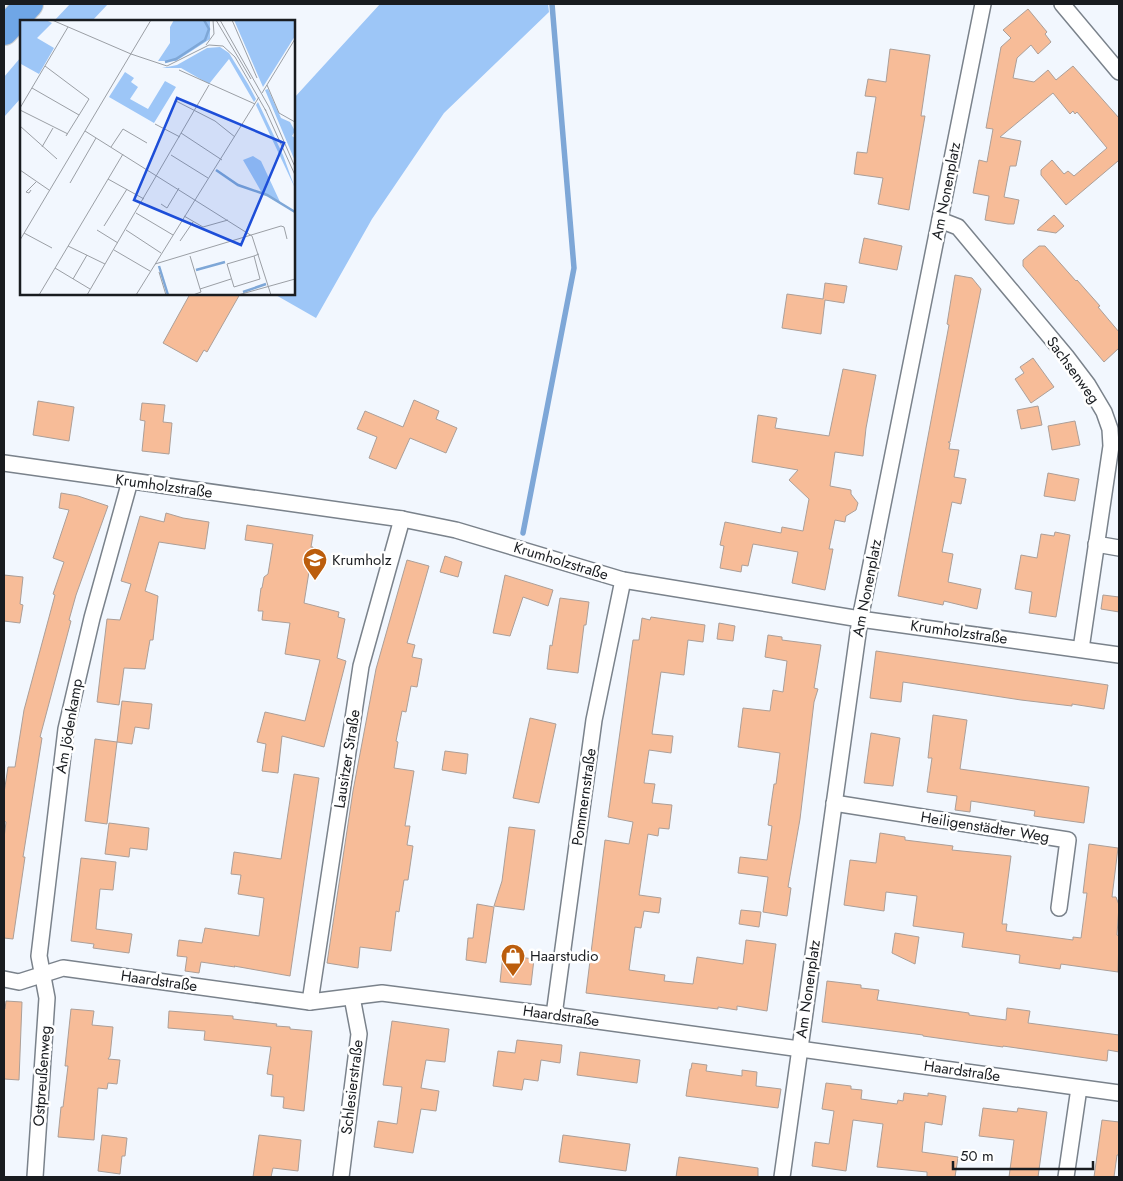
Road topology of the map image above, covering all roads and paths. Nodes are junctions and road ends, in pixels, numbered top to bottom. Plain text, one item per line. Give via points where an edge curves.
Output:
1 (29, 4) edge
2 (982, 4) edge
3 (1062, 4) edge
4 (4, 31) edge
5 (1119, 72) edge
6 (940, 220) junction
7 (4, 463) edge
8 (130, 481) junction
9 (402, 519) junction
10 (1096, 544) junction
11 (1119, 548) edge
12 (623, 580) junction
13 (860, 618) junction
14 (1082, 649) junction
15 (1119, 655) edge
16 (834, 803) junction
17 (1059, 908) dead end
18 (43, 975) junction
19 (4, 979) edge
20 (352, 997) junction
21 (310, 1002) junction
22 (554, 1015) junction
23 (800, 1049) junction
24 (1079, 1088) junction
25 (1119, 1094) edge
26 (35, 1177) edge
27 (341, 1177) edge
28 (782, 1177) edge
29 (1066, 1177) edge

1 - 4 highway
2 - 6 street, Am Nonenplatz
3 - 5 street
6 - 10 street, Sachsenweg via 958,227 1066,356 1104,412 1111,446
6 - 13 street, Am Nonenplatz
7 - 8 street, Krumholzstraße
8 - 9 street, Krumholzstraße
8 - 18 street, Am Jödenkamp via 92,618 66,729 39,956
9 - 12 street, Krumholzstraße via 456,530
9 - 21 street, Lausitzer Straße via 361,666
10 - 11 street
10 - 14 street, Sachsenweg
12 - 13 street, Krumholzstraße
12 - 22 street, Pommernstraße via 594,720
13 - 14 street, Krumholzstraße
13 - 16 street, Am Nonenplatz
14 - 15 street, Krumholzstraße
16 - 17 street, Heiligenstädter Weg via 1068,840
16 - 23 street, Am Nonenplatz
18 - 19 street, Haardstraße via 19,982
18 - 21 street, Haardstraße via 63,968
18 - 26 street, Ostpreußenweg via 47,998
20 - 21 street, Haardstraße
20 - 22 street, Haardstraße via 382,993
20 - 27 street, Schlesierstraße via 359,1034
22 - 23 street, Haardstraße
23 - 24 street, Haardstraße
23 - 28 street, Am Nonenplatz
24 - 25 street, Haardstraße
24 - 29 street

